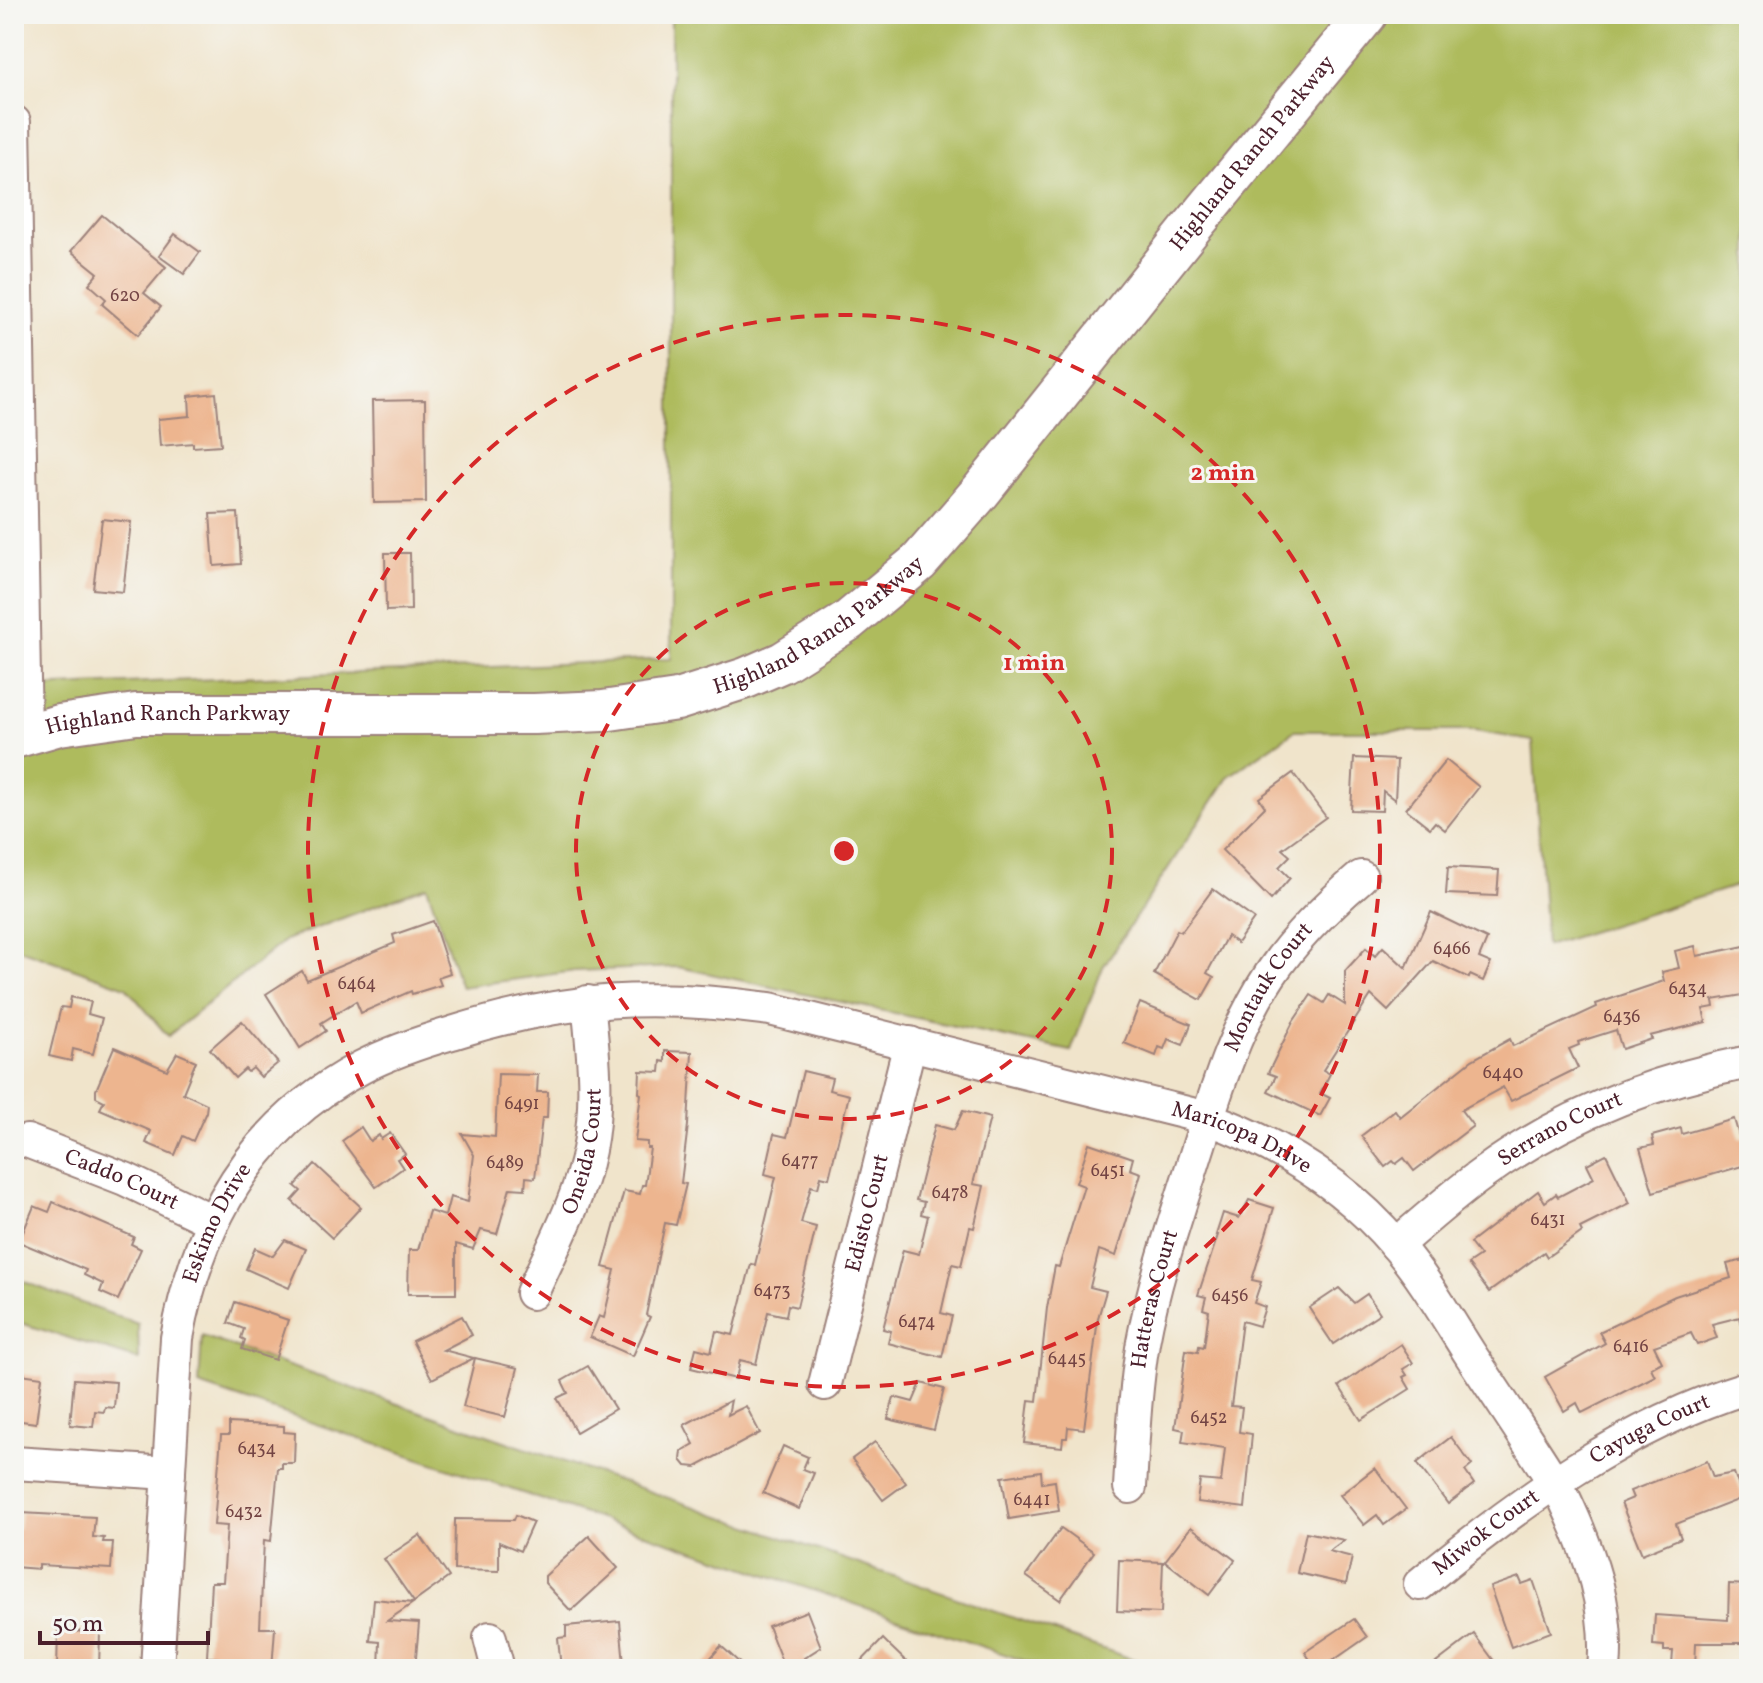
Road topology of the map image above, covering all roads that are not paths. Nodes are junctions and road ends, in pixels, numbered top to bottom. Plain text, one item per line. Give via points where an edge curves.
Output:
1 (1367, 14) edge
2 (14, 122) edge
3 (16, 374) edge
4 (19, 736) edge
5 (1361, 877) dead end
6 (588, 1002) junction
7 (910, 1043) junction
8 (1749, 1062) edge
9 (1207, 1118) junction
10 (27, 1141) dead end
11 (212, 1221) junction
12 (1396, 1245) junction
13 (532, 1293) dead end
14 (825, 1384) dead end
15 (1749, 1387) edge
16 (14, 1463) edge
17 (169, 1473) junction
18 (1555, 1484) junction
19 (1130, 1487) dead end
20 (1420, 1584) dead end
21 (490, 1638) dead end
22 (157, 1669) edge
23 (498, 1669) edge
24 (1604, 1669) edge

1 - 4 main road, Highland Ranch Parkway via 919,562 848,621 783,662 689,697 603,711 136,714
2 - 3 street
3 - 4 street
5 - 9 street, Montauk Court via 1298,937 1270,974 1246,1014
6 - 7 street, Maricopa Drive via 710,1001 770,1009
6 - 11 street, Eskimo Drive via 477,1025 360,1068 312,1100 261,1148
6 - 13 street, Oneida Court via 594,1063 589,1150 577,1191
7 - 9 street, Maricopa Drive
7 - 14 street, Edisto Court
8 - 12 street, Serrano Court via 1630,1093 1578,1116 1481,1175
9 - 12 street, Maricopa Drive via 1284,1151 1325,1178
9 - 19 street, Hatteras Court via 1143,1341
10 - 11 street, Caddo Court via 125,1179
11 - 17 street, Eskimo Drive via 185,1295 177,1338
12 - 18 street, Maricopa Drive
15 - 18 street, Cayuga Court via 1628,1438
16 - 17 street
17 - 22 street, Eskimo Drive
18 - 20 street, Miwok Court
18 - 24 street, Maricopa Drive via 1584,1539 1596,1577
21 - 23 street

